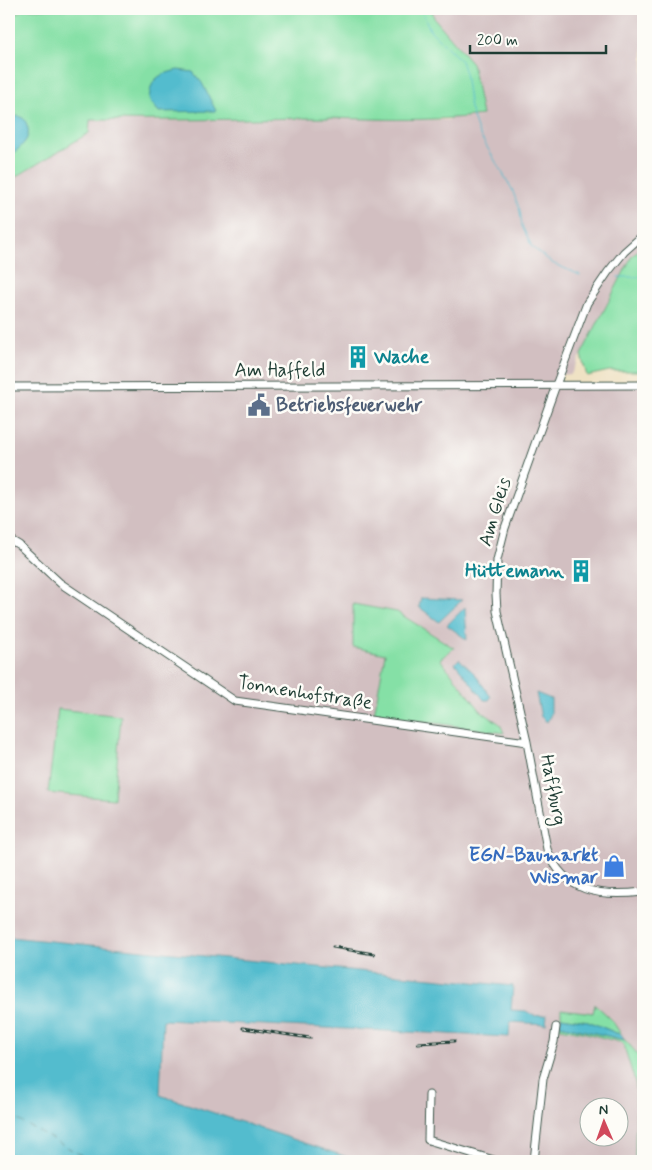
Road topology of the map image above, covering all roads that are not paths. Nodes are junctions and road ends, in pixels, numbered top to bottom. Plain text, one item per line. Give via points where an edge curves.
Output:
1 (643, 235) edge
2 (556, 384) junction
3 (643, 385) edge
4 (9, 386) edge
5 (9, 539) edge
6 (527, 742) junction
7 (643, 892) edge
8 (556, 1027) dead end
9 (429, 1095) dead end
10 (497, 1161) edge
11 (534, 1161) edge

1 - 2 street via 624,252 587,303
2 - 3 street, Am Haffeld
2 - 4 street, Am Haffeld
2 - 6 street, Am Gleis via 505,528 497,560 497,611
5 - 6 street, Tonnenhofstraße via 20,545 60,583 234,700
6 - 7 street, Haffburg via 547,849 558,870 572,883 592,891 616,894
8 - 11 street via 543,1079
9 - 10 street via 428,1140

